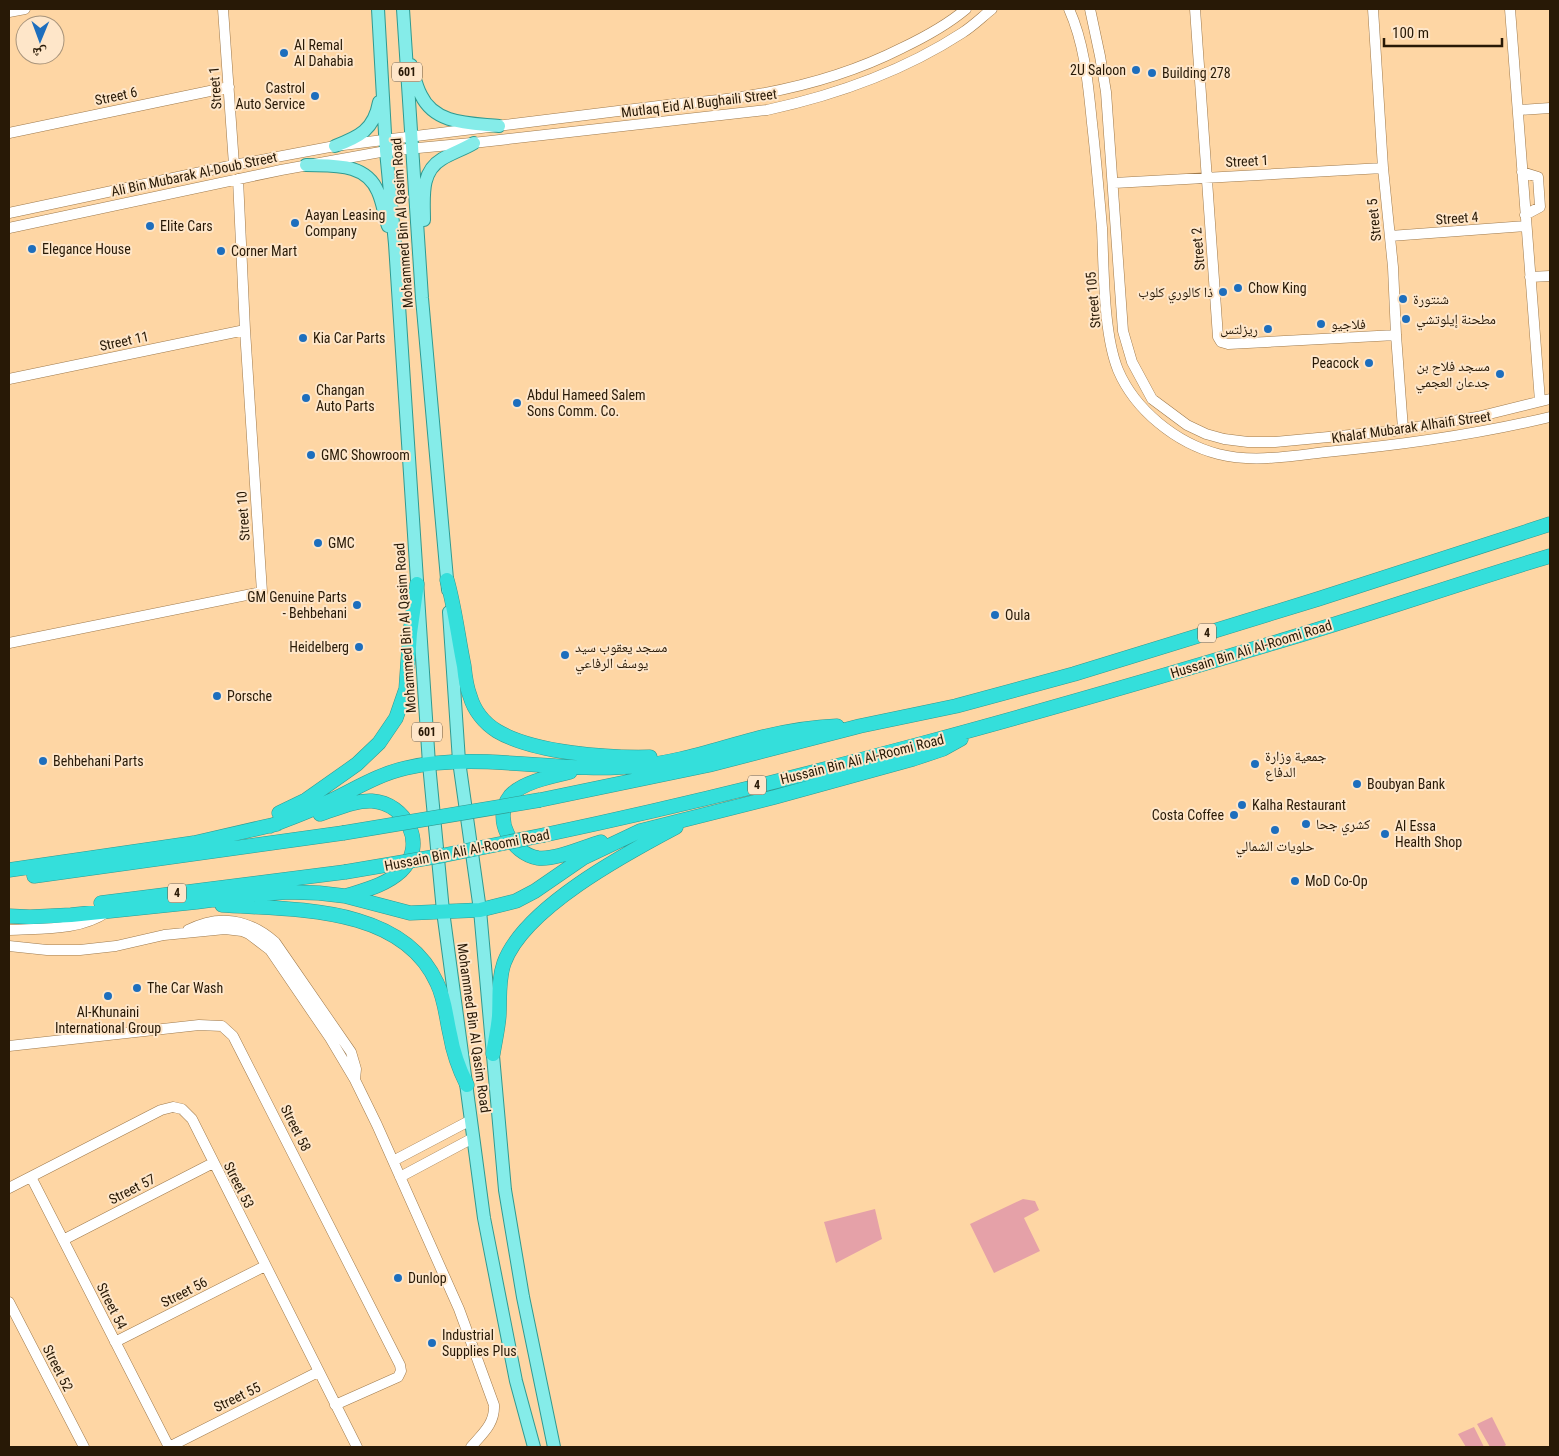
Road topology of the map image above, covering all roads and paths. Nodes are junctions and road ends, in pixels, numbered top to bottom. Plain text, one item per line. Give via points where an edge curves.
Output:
1 (25, 9) edge
2 (224, 9) edge
3 (378, 9) edge
4 (402, 9) edge
5 (966, 9) edge
6 (992, 9) edge
7 (1069, 9) edge
8 (1090, 9) edge
9 (1195, 9) edge
10 (1373, 9) edge
11 (1510, 9) edge
12 (9, 12) edge
13 (405, 50) junction
14 (382, 80) junction
15 (229, 87) junction
16 (743, 97) junction
17 (1550, 108) edge
18 (1519, 110) junction
19 (668, 121) junction
20 (499, 126) junction
21 (9, 133) edge
22 (411, 142) junction
23 (474, 143) junction
24 (386, 145) junction
25 (335, 146) junction
26 (234, 165) junction
27 (306, 165) junction
28 (1382, 168) junction
29 (1522, 172) junction
30 (1206, 177) junction
31 (238, 179) junction
32 (1114, 183) junction
33 (1546, 199) edge
34 (12, 212) edge
35 (1525, 214) junction
36 (1526, 226) junction
37 (14, 227) edge
38 (1390, 236) junction
39 (395, 244) junction
40 (1550, 276) edge
41 (1530, 277) junction
42 (1120, 305) junction
43 (1106, 306) junction
44 (244, 330) junction
45 (1396, 335) junction
46 (427, 355) junction
47 (9, 379) edge
48 (1545, 400) edge
49 (1550, 417) edge
50 (1403, 429) junction
51 (1302, 438) junction
52 (1304, 454) junction
53 (1550, 524) edge
54 (1550, 556) edge
55 (447, 580) junction
56 (417, 584) junction
57 (9, 643) edge
58 (860, 726) junction
59 (969, 732) junction
60 (688, 757) junction
61 (459, 761) junction
62 (429, 764) junction
63 (585, 768) junction
64 (699, 816) junction
65 (270, 826) junction
66 (640, 831) junction
67 (194, 843) junction
68 (9, 870) edge
69 (9, 879) edge
70 (345, 896) junction
71 (196, 902) junction
72 (480, 910) junction
73 (109, 911) junction
74 (443, 911) junction
75 (9, 915) edge
76 (9, 930) edge
77 (9, 946) edge
78 (9, 1046) edge
79 (493, 1054) junction
80 (467, 1085) junction
81 (471, 1120) junction
82 (473, 1138) junction
83 (393, 1161) junction
84 (213, 1163) junction
85 (30, 1177) junction
86 (400, 1177) junction
87 (9, 1188) edge
88 (63, 1240) junction
89 (265, 1266) junction
90 (9, 1302) edge
91 (115, 1342) junction
92 (318, 1372) junction
93 (336, 1405) junction
94 (530, 1432) junction
95 (84, 1447) edge
96 (169, 1447) edge
97 (358, 1447) edge
98 (471, 1447) edge
99 (530, 1447) edge
100 (534, 1447) edge
101 (554, 1447) edge

1 - 12 street
2 - 15 street, Street 1
3 - 14 main road, Mohammed Bin Al Qasim Road / 601
4 - 13 main road, Mohammed Bin Al Qasim Road / 601
5 - 16 street, Mutlaq Eid Al Bughaili Street via 955,19 875,62 834,77
6 - 19 street, Mutlaq Eid Al Bughaili Street via 964,32 928,54 838,92 767,110
7 - 43 street, Street 105 via 1088,77
8 - 32 street, Street 105 via 1106,92
9 - 30 street, Street 2
10 - 28 street, Street 5
11 - 18 street
13 - 20 main road via 420,94 431,109 456,122
13 - 22 main road, Mohammed Bin Al Qasim Road / 601
14 - 24 main road, Mohammed Bin Al Qasim Road / 601
14 - 25 main road via 376,116 370,127 352,140
15 - 21 street, Street 6
15 - 26 street, Street 1
16 - 19 street via 732,104 669,113
16 - 20 street, Mutlaq Eid Al Bughaili Street
17 - 18 street
18 - 29 street
19 - 23 street, Mutlaq Eid Al Bughaili Street
20 - 22 street, Mutlaq Eid Al Bughaili Street
22 - 23 street, Mutlaq Eid Al Bughaili Street
22 - 24 street, Mutlaq Eid Al Bughaili Street
22 - 46 main road, Mohammed Bin Al Qasim Road / 601
23 - 46 main road via 436,163 425,182
24 - 25 street, Ali Bin Mubarak Al-Doub Street
24 - 27 street, Ali Bin Mubarak Al-Doub Street
24 - 39 main road, Mohammed Bin Al Qasim Road / 601
25 - 26 street, Ali Bin Mubarak Al-Doub Street
26 - 34 street, Ali Bin Mubarak Al-Doub Street
27 - 31 street, Ali Bin Mubarak Al-Doub Street
27 - 39 main road via 347,167 365,175 377,189
28 - 30 street, Street 1
28 - 38 street, Street 5
29 - 33 street via 1538,177
29 - 35 street
30 - 32 street, Street 1
30 - 45 street, Street 2 via 1218,337 1221,342
31 - 37 street, Ali Bin Mubarak Al-Doub Street
31 - 44 street, Street 10
32 - 42 street, Street 105
33 - 35 street via 1540,207
34 - 37 street
35 - 36 street
36 - 38 street, Street 4
36 - 41 street
38 - 45 street, Street 5
39 - 56 main road, Mohammed Bin Al Qasim Road / 601
40 - 41 street
41 - 48 street
42 - 43 street via 1115,308
42 - 51 street, Street 105 via 1132,362 1152,399 1168,412 1187,425 1224,439 1275,442
43 - 52 street, Street 105 via 1110,341 1129,391 1149,414 1173,433 1219,454 1245,458
44 - 47 street, Street 11
44 - 57 street, Street 10 via 262,592
45 - 50 street, Street 5
46 - 55 main road, Mohammed Bin Al Qasim Road / 601
48 - 50 street, Khalaf Mubarak Alhaifi Street via 1477,417
49 - 52 street, Khalaf Mubarak Alhaifi Street via 1429,441
50 - 51 street, Khalaf Mubarak Alhaifi Street
51 - 52 street via 1298,447
53 - 58 highway, Hussain Bin Ali Al-Roomi Road / 4 via 1074,674 956,706
54 - 59 highway, Hussain Bin Ali Al-Roomi Road / 4 via 1291,638
55 - 60 highway via 470,697 480,716 496,730 528,743 586,754
55 - 61 main road, Mohammed Bin Al Qasim Road / 601
56 - 62 main road, Mohammed Bin Al Qasim Road / 601
56 - 67 highway via 406,690 396,718 379,742 346,773 291,809
58 - 60 highway via 800,730
58 - 69 highway, Hussain Bin Ali Al-Roomi Road / 4, bridge via 709,765 540,800 343,833
59 - 64 highway via 943,749 913,759
59 - 75 highway, Hussain Bin Ali Al-Roomi Road / 4, bridge via 644,814 445,855 345,872
60 - 63 highway via 637,766
61 - 62 highway
61 - 63 highway
61 - 72 main road, Mohammed Bin Al Qasim Road / 601
62 - 65 highway via 390,773
62 - 74 main road, Mohammed Bin Al Qasim Road / 601
63 - 66 highway via 542,779 510,796 504,811 504,827 511,842 523,853 538,858 554,857
64 - 66 highway
64 - 79 highway via 609,864 571,890 536,919 517,940 501,973
65 - 67 highway
65 - 70 highway via 363,802 384,803 396,809 412,831 410,858 403,870 379,885
66 - 72 highway via 582,858 516,901
67 - 68 highway
70 - 71 highway via 289,892
70 - 74 highway via 410,913
71 - 73 highway
71 - 80 highway via 313,911 365,923 399,939 420,957 437,982 453,1048
72 - 74 highway
72 - 79 main road, Mohammed Bin Al Qasim Road / 601
73 - 75 highway via 51,917
73 - 76 street via 78,925
74 - 80 main road, Mohammed Bin Al Qasim Road / 601
77 - 83 street via 80,950 185,932 233,929 250,934 275,957 330,1038 355,1080
78 - 93 street, Street 58 via 199,1025 222,1026 233,1036 400,1365 398,1376
79 - 101 main road, Mohammed Bin Al Qasim Road / 601 via 505,1190
80 - 81 main road, Mohammed Bin Al Qasim Road / 601
81 - 82 main road, Mohammed Bin Al Qasim Road / 601
81 - 83 street
82 - 86 street
82 - 94 main road, Mohammed Bin Al Qasim Road / 601 via 484,1218 516,1381
83 - 86 street
84 - 85 street, Street 53 via 192,1119 182,1108 173,1107 161,1110
84 - 88 street, Street 57
84 - 89 street, Street 53
85 - 87 street, Street 53
85 - 88 street, Street 54
86 - 98 street via 459,1309 494,1405 490,1426
88 - 91 street, Street 54
89 - 91 street, Street 56
89 - 92 street, Street 53
90 - 95 street, Street 52
91 - 96 street, Street 54
92 - 93 street, Street 53
92 - 96 street, Street 55
93 - 97 street, Street 53
94 - 99 main road
94 - 100 main road, Mohammed Bin Al Qasim Road / 601

